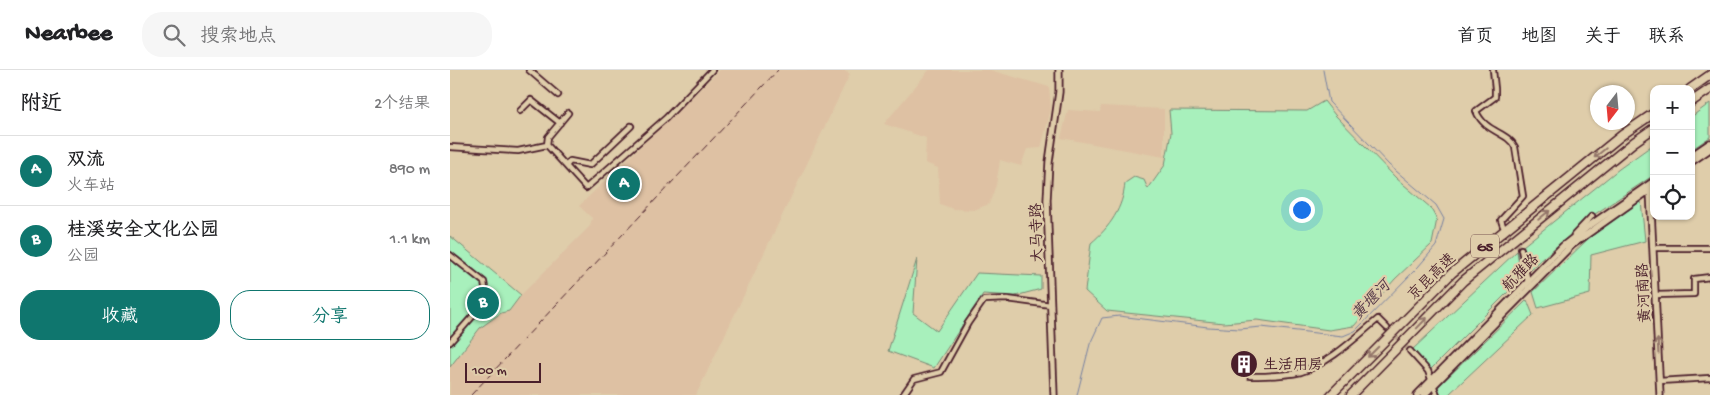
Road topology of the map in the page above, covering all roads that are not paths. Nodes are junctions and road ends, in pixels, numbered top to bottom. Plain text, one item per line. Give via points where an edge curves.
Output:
1 (529, 70) edge
2 (712, 70) edge
3 (1059, 70) edge
4 (1492, 70) edge
5 (1710, 75) edge
6 (1695, 86) edge
7 (1710, 89) edge
8 (558, 95) dead end
9 (1695, 99) edge
10 (520, 111) dead end
11 (568, 114) dead end
12 (1650, 117) edge
13 (560, 123) junction
14 (631, 126) dead end
15 (1651, 130) edge
16 (1710, 143) edge
17 (547, 145) junction
18 (450, 147) edge
19 (1710, 149) edge
20 (1695, 153) edge
21 (1701, 155) junction
22 (1695, 159) edge
23 (1705, 161) dead end
24 (566, 166) junction
25 (1650, 185) edge
26 (1650, 190) edge
27 (1592, 216) dead end
28 (1654, 220) edge
29 (1503, 226) dead end
30 (1653, 248) junction
31 (1710, 248) edge
32 (1521, 249) tunnel mouth
33 (450, 255) edge
34 (1710, 277) edge
35 (1528, 283) junction
36 (1655, 295) junction
37 (1051, 305) junction
38 (1387, 328) tunnel mouth
39 (450, 342) edge
40 (1410, 351) tunnel mouth
41 (1250, 376) dead end
42 (1710, 378) edge
43 (1660, 381) junction
44 (1433, 383) junction
45 (902, 395) edge
46 (1054, 395) edge
47 (1331, 395) edge
48 (1352, 395) edge
49 (1417, 395) edge
50 (1424, 395) edge
51 (1437, 395) edge
52 (1660, 395) edge

1 - 8 street
2 - 24 street via 666,118 586,188
3 - 37 street, 大马寺路 via 1058,100 1048,162
4 - 29 street via 1495,97 1476,111 1480,120 1492,130 1512,141 1523,196 1501,220
5 - 6 highway
7 - 9 highway
10 - 13 street via 531,100
11 - 13 street
12 -> 47 highway, 京昆高速 / G5 via 1622,135 1452,272
13 - 17 street via 548,137
14 - 24 street via 590,164 570,161
48 -> 15 highway, 京昆高速 / G5 via 1463,281
16 - 20 street
17 - 18 street via 518,151
17 - 24 street
19 - 21 street
21 - 22 street
21 - 23 street
25 - 35 street, 航雅路 via 1563,246
26 - 44 street, 航雅路 via 1572,245
27 - 35 street
28 - 30 street, 黄河南路
30 - 31 street
30 - 36 street, 黄河南路
32 - 35 street
33 - 39 street via 484,282 487,300
34 - 36 street via 1694,279 1694,294
35 - 44 street, 航雅路
43 -> 36 street, 黄河南路
37 - 45 street via 1007,299 984,300 941,372 914,379
37 - 46 street, 大马寺路
38 - 41 street via 1378,319 1321,364 1301,372
40 - 44 street via 1428,371
42 - 43 street
43 - 52 street, 黄河南路
44 - 49 street, 航雅路
44 - 50 street, 航雅路
44 - 51 street

